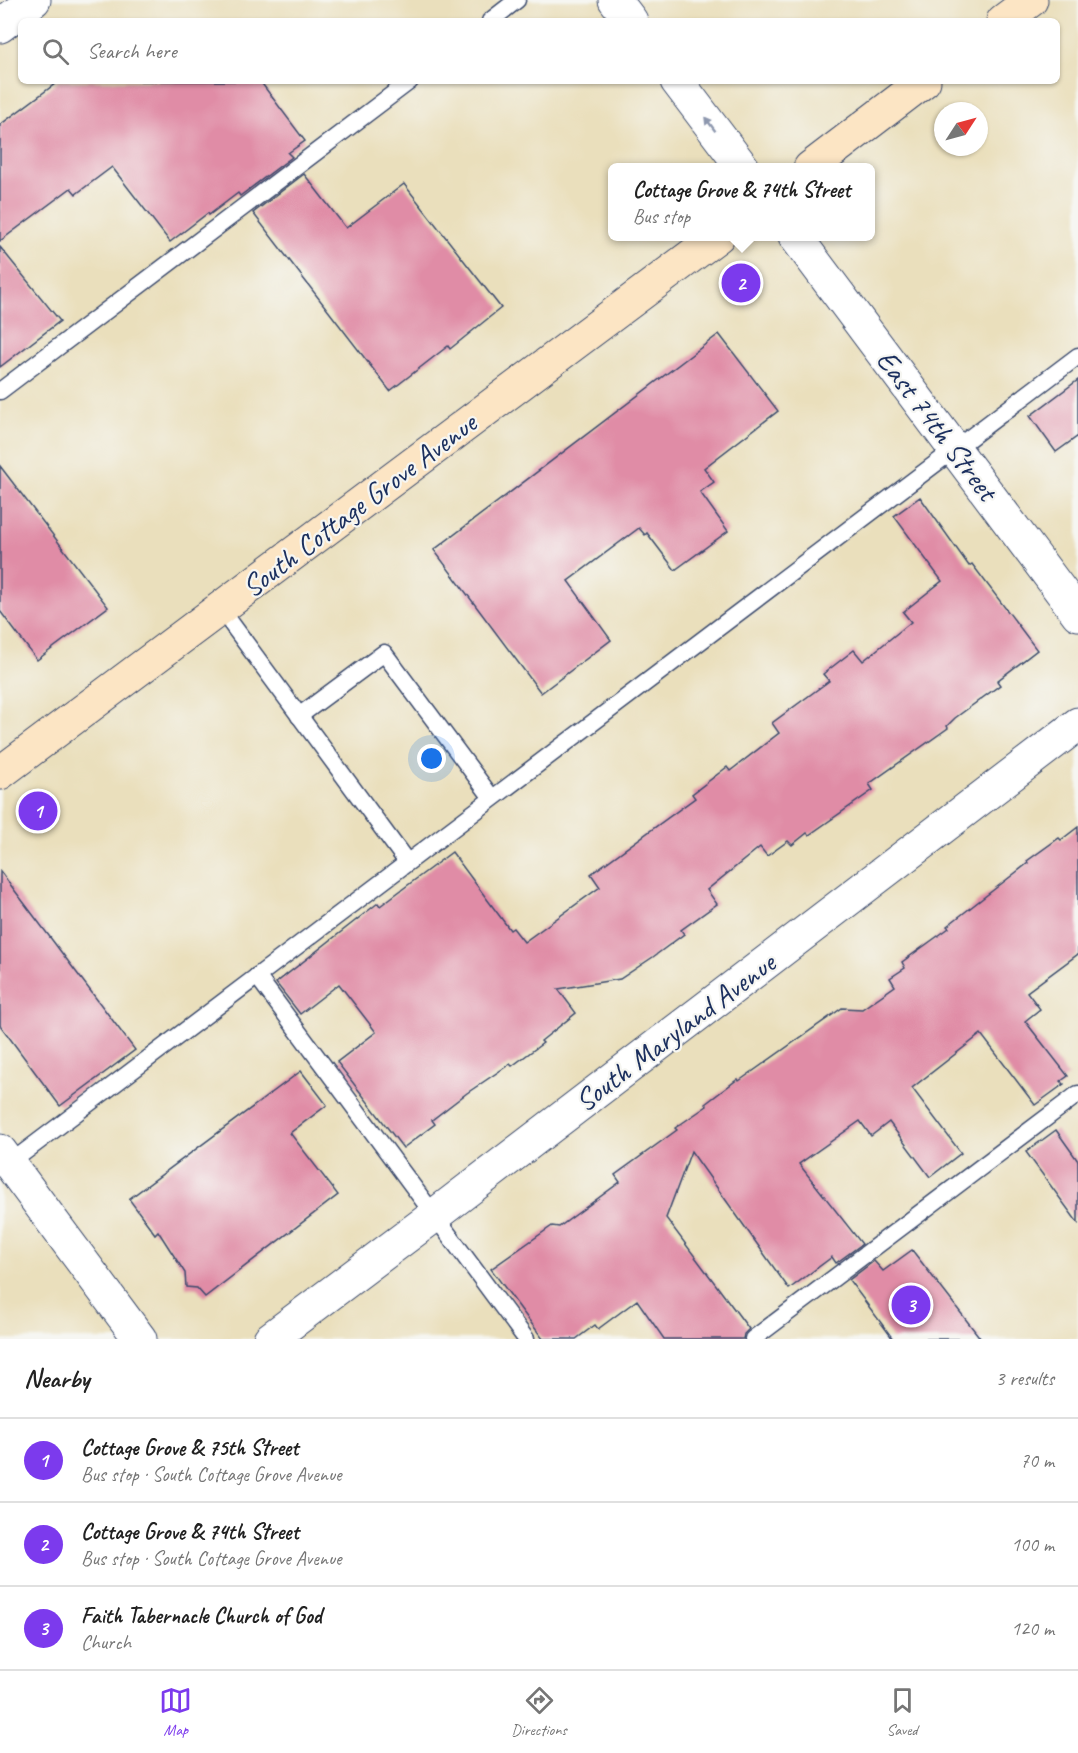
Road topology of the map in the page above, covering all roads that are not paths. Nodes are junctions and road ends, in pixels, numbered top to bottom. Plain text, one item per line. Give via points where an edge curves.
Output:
1 (34, 0) edge
2 (518, 0) edge
3 (615, 0) edge
4 (1031, 0) edge
5 (494, 18) edge
6 (629, 18) edge
7 (1007, 18) edge
8 (0, 26) edge
9 (406, 84) edge
10 (679, 84) edge
11 (920, 84) edge
12 (739, 163) edge
13 (817, 163) edge
14 (713, 241) edge
15 (798, 241) edge
16 (1078, 356) edge
17 (0, 391) edge
18 (954, 449) junction
19 (220, 608) junction
20 (1078, 614) edge
21 (299, 716) junction
22 (1078, 724) edge
23 (0, 773) edge
24 (492, 798) junction
25 (407, 862) junction
26 (257, 976) junction
27 (1078, 1094) edge
28 (3, 1162) edge
29 (435, 1215) junction
30 (140, 1339) edge
31 (270, 1339) edge
32 (526, 1339) edge
33 (753, 1339) edge

1 - 8 street
2 - 5 lane
3 - 6 street
4 - 7 main road
9 - 17 lane
12 -> 10 street
11 - 13 main road
14 - 19 main road, South Cottage Grove Avenue
15 - 18 street, East 74th Street
16 - 18 lane
18 - 20 street, East 74th Street
18 - 24 lane
19 - 21 lane
19 - 23 main road, South Cottage Grove Avenue
21 - 24 lane via 384,653
21 - 25 lane
22 - 29 street, South Maryland Avenue
24 - 25 lane
25 - 26 lane
26 - 28 lane
26 - 29 lane
27 - 33 lane
28 - 30 street
29 - 31 street, South Maryland Avenue
29 - 32 lane

